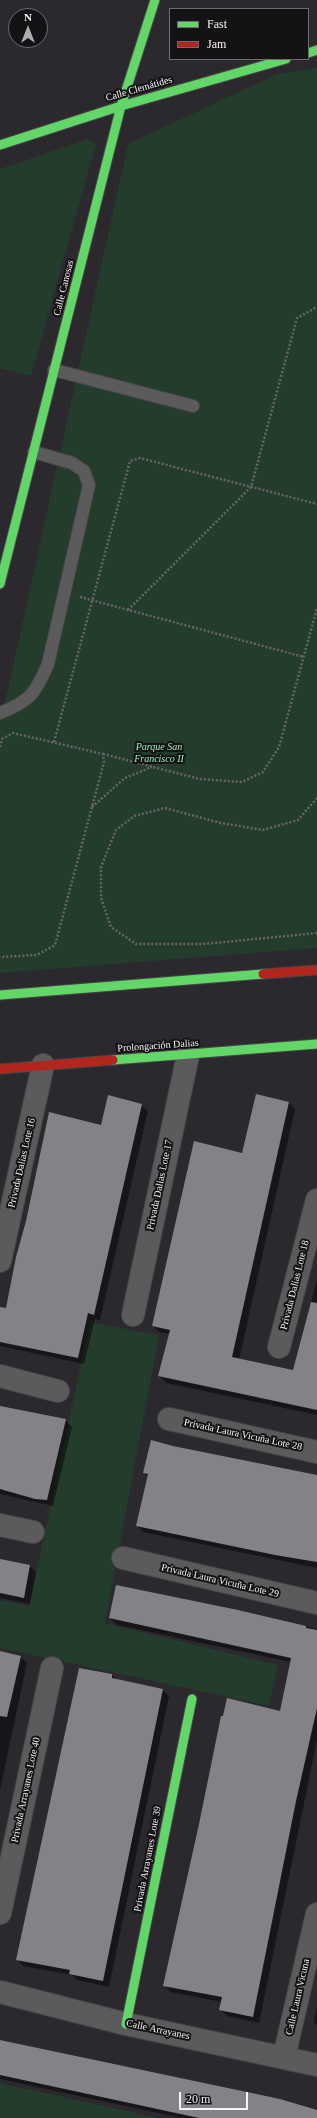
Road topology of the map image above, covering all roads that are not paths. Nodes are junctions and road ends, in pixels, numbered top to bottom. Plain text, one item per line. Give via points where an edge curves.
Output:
1 (155, 0) edge
2 (282, 60) edge
3 (121, 106) junction
4 (0, 145) edge
5 (54, 370) junction
6 (193, 406) dead end
7 (34, 452) junction
8 (0, 584) edge
9 (0, 713) edge
10 (317, 970) edge
11 (0, 995) edge
12 (317, 1044) edge
13 (188, 1055) junction
14 (43, 1065) junction
15 (0, 1069) edge
16 (317, 1200) edge
17 (0, 1261) edge
18 (133, 1315) dead end
19 (279, 1347) dead end
20 (0, 1376) edge
21 (58, 1390) dead end
22 (169, 1419) dead end
23 (317, 1452) edge
24 (0, 1525) edge
25 (33, 1532) dead end
26 (123, 1558) dead end
27 (317, 1603) edge
28 (52, 1668) dead end
29 (192, 1699) dead end
30 (0, 1913) edge
31 (317, 1914) edge
32 (0, 1992) edge
33 (126, 2024) junction
34 (284, 2057) junction
35 (317, 2065) edge

1 - 3 main road, Calle Canosas
2 - 3 main road, Calle Clemátides
3 - 4 main road, Calle Clemátides
3 - 5 main road, Calle Canosas
5 - 6 lane
5 - 7 main road, Calle Canosas
7 - 8 main road, Calle Canosas
7 - 9 lane via 72,463 84,471 89,485 48,664 37,689 21,704
10 - 11 main road
12 - 13 main road, Prolongación Dalias
13 - 14 main road, Prolongación Dalias
13 - 18 street, Privada Dalias Lote 17
14 - 15 main road, Prolongación Dalias
14 - 17 street, Privada Dalias Lote 16
16 - 19 street, Privada Dalias Lote 18
20 - 21 street
22 - 23 street, Privada Laura Vicuña Lote 28
24 - 25 street
26 - 27 street, Privada Laura Vicuña Lote 29
28 - 30 street, Privada Arrayanes Lote 40
29 - 33 main road, Privada Arrayanes Lote 39
31 - 34 street, Calle Laura Vicuna
32 - 33 street, Calle Arrayanes
33 - 34 street, Calle Arrayanes
34 - 35 street, Calle Arrayanes

